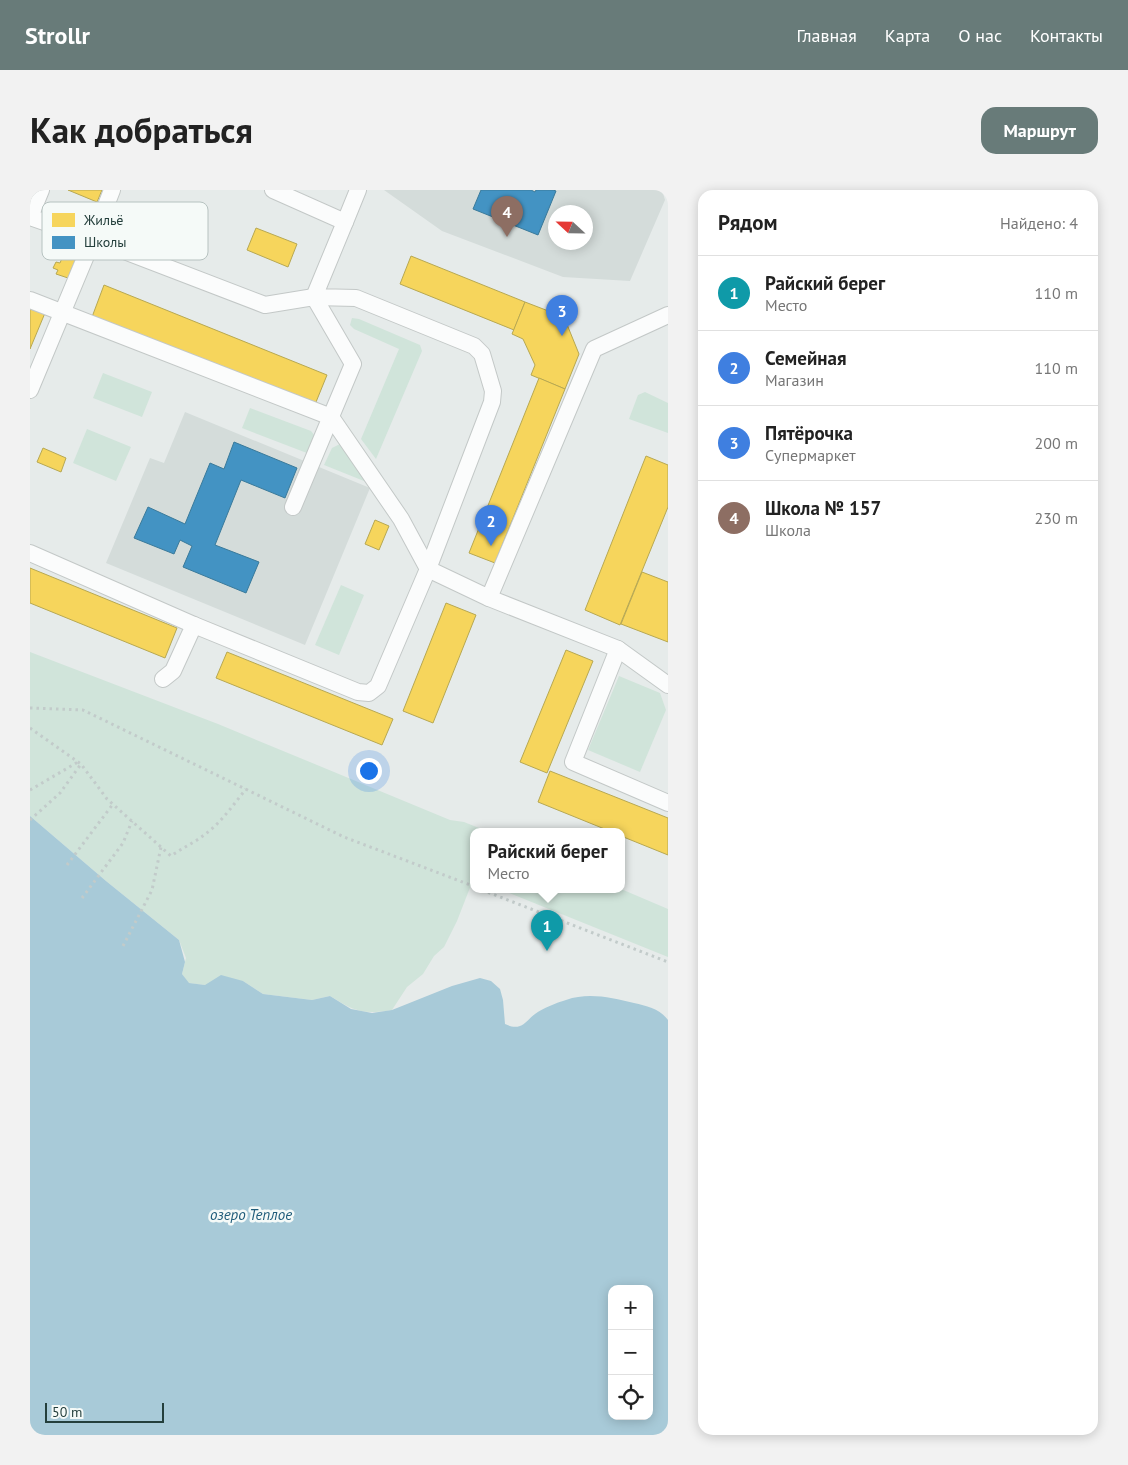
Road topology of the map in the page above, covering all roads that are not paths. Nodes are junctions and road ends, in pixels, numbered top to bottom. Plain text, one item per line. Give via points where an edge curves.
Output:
1 (41, 190) edge
2 (112, 190) edge
3 (273, 190) edge
4 (358, 190) edge
5 (107, 202) edge
6 (42, 221) edge
7 (345, 222) junction
8 (84, 260) edge
9 (148, 260) edge
10 (314, 297) junction
11 (30, 300) edge
12 (62, 313) junction
13 (668, 316) edge
14 (30, 390) edge
15 (331, 417) junction
16 (293, 507) dead end
17 (30, 553) edge
18 (428, 569) junction
19 (490, 598) junction
20 (194, 625) junction
21 (618, 649) junction
22 (163, 679) dead end
23 (668, 685) edge
24 (668, 803) edge

1 - 6 street via 30,217
2 - 5 street
3 - 7 street
4 - 7 street
7 - 10 street
8 - 12 street
9 - 10 street via 265,305
10 - 15 street via 353,364
10 - 18 street via 356,298 474,346 482,354 493,391 492,402
11 - 12 street
12 - 14 street
12 - 15 street
13 - 19 street via 594,349
15 - 16 street
15 - 18 street via 401,520
17 - 20 street
18 - 19 street
18 - 20 street via 378,686 369,693 358,692
19 - 21 street
20 - 22 street via 173,671
21 - 23 street
21 - 24 street via 573,762

